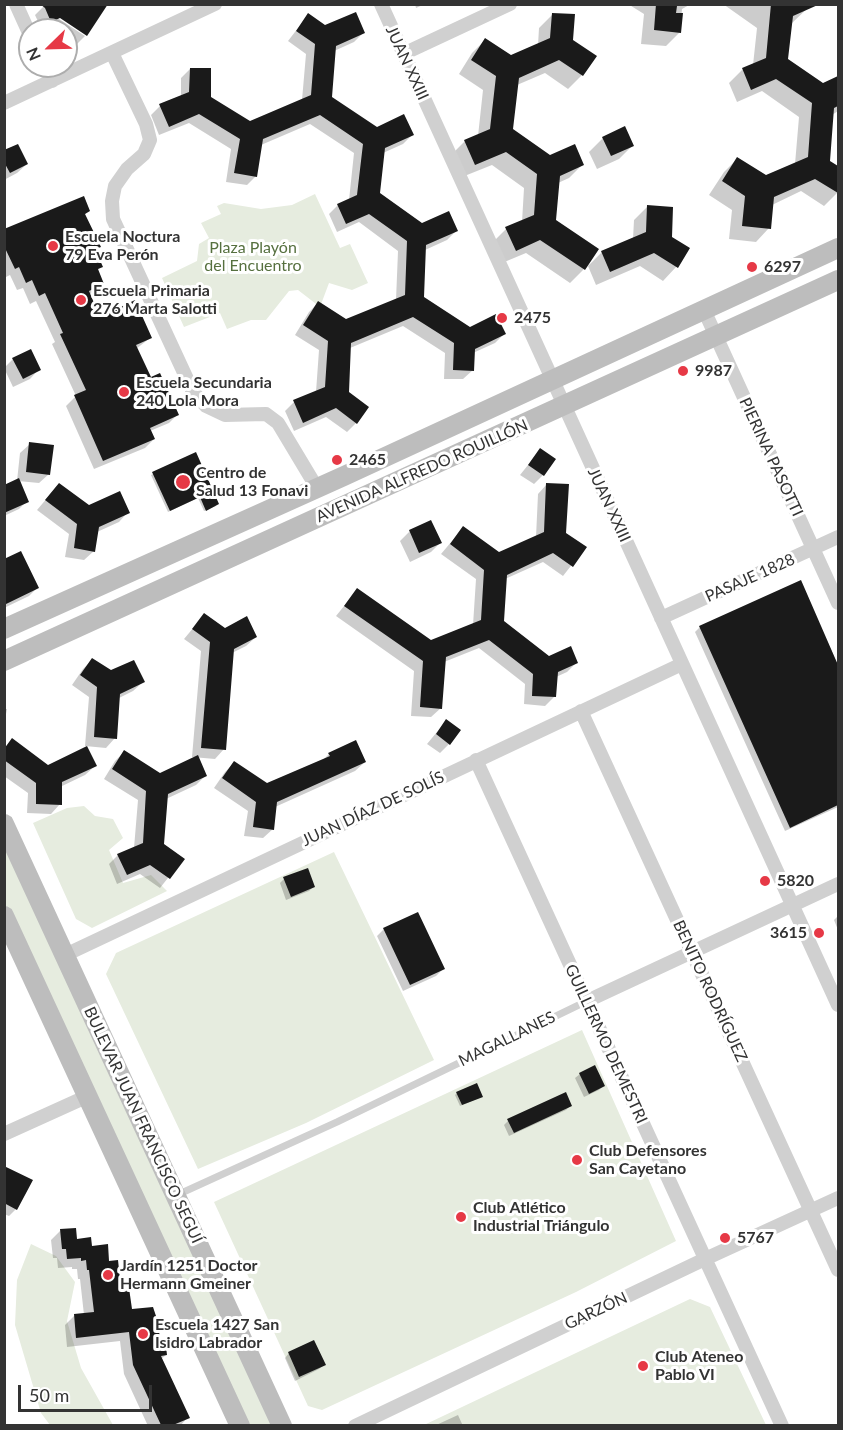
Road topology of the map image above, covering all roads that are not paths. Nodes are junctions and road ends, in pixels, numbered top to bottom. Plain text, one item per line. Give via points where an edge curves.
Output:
1 (16, 4) edge
2 (215, 4) edge
3 (381, 4) edge
4 (510, 4) edge
5 (22, 18) edge
6 (112, 53) junction
7 (403, 54) junction
8 (51, 78) edge
9 (52, 81) junction
10 (4, 103) edge
11 (838, 248) edge
12 (838, 280) edge
13 (704, 310) junction
14 (717, 336) junction
15 (553, 380) junction
16 (564, 406) junction
17 (317, 488) junction
18 (838, 537) edge
19 (813, 549) junction
20 (838, 603) edge
21 (661, 618) junction
22 (4, 629) edge
23 (4, 661) edge
24 (682, 664) junction
25 (581, 711) junction
26 (476, 760) junction
27 (4, 824) edge
28 (838, 884) edge
29 (793, 906) junction
30 (4, 916) edge
31 (692, 952) junction
32 (65, 955) junction
33 (587, 1001) junction
34 (838, 1005) edge
35 (88, 1096) junction
36 (4, 1134) edge
37 (176, 1195) junction
38 (838, 1198) edge
39 (811, 1211) junction
40 (705, 1258) junction
41 (838, 1270) edge
42 (240, 1425) edge
43 (282, 1425) edge
44 (355, 1425) edge
45 (782, 1425) edge

1 - 5 street
2 - 6 street
3 - 7 street, JUAN XXIII
4 - 7 street
6 - 9 street
6 - 17 street via 150,140 144,154 115,186 114,219 193,392 206,406 225,414 266,414 278,423
7 - 15 street, JUAN XXIII
8 - 9 street
9 - 10 street
11 - 13 street, AVENIDA ALFREDO ROUILLÓN
12 - 14 street, AVENIDA ALFREDO ROUILLÓN
13 - 14 street, PIERINA PASOTTI
13 - 15 street, AVENIDA ALFREDO ROUILLÓN
14 - 16 street, AVENIDA ALFREDO ROUILLÓN
14 - 19 street, PIERINA PASOTTI
15 - 16 street, JUAN XXIII
15 - 17 street, AVENIDA ALFREDO ROUILLÓN
16 - 21 street, JUAN XXIII
16 - 23 street, AVENIDA ALFREDO ROUILLÓN
17 - 22 street, AVENIDA ALFREDO ROUILLÓN
18 - 19 street, PASAJE 1828
19 - 20 street, PIERINA PASOTTI
19 - 21 street, PASAJE 1828
21 - 24 street, JUAN XXIII
24 - 25 street, JUAN DÍAZ DE SOLÍS
24 - 29 street, JUAN XXIII
25 - 26 street, JUAN DÍAZ DE SOLÍS
25 - 31 street, BENITO RODRÍGUEZ
26 - 32 street, JUAN DÍAZ DE SOLÍS
26 - 33 street, GUILLERMO DEMESTRI
27 - 32 street, BULEVAR JUAN FRANCISCO SEGUÍ
28 - 29 street, MAGALLANES
29 - 31 street, MAGALLANES
29 - 34 street, JUAN XXIII
30 - 35 street
31 - 33 street, MAGALLANES
31 - 39 street, BENITO RODRÍGUEZ
32 - 37 street, BULEVAR JUAN FRANCISCO SEGUÍ
33 - 37 lane, MAGALLANES
33 - 40 street, GUILLERMO DEMESTRI
35 - 36 street
35 - 42 street
37 - 43 street, BULEVAR JUAN FRANCISCO SEGUÍ
38 - 39 street, GARZÓN
39 - 40 street, GARZÓN
39 - 41 street, BENITO RODRÍGUEZ
40 - 44 street, GARZÓN
40 - 45 street, GUILLERMO DEMESTRI

